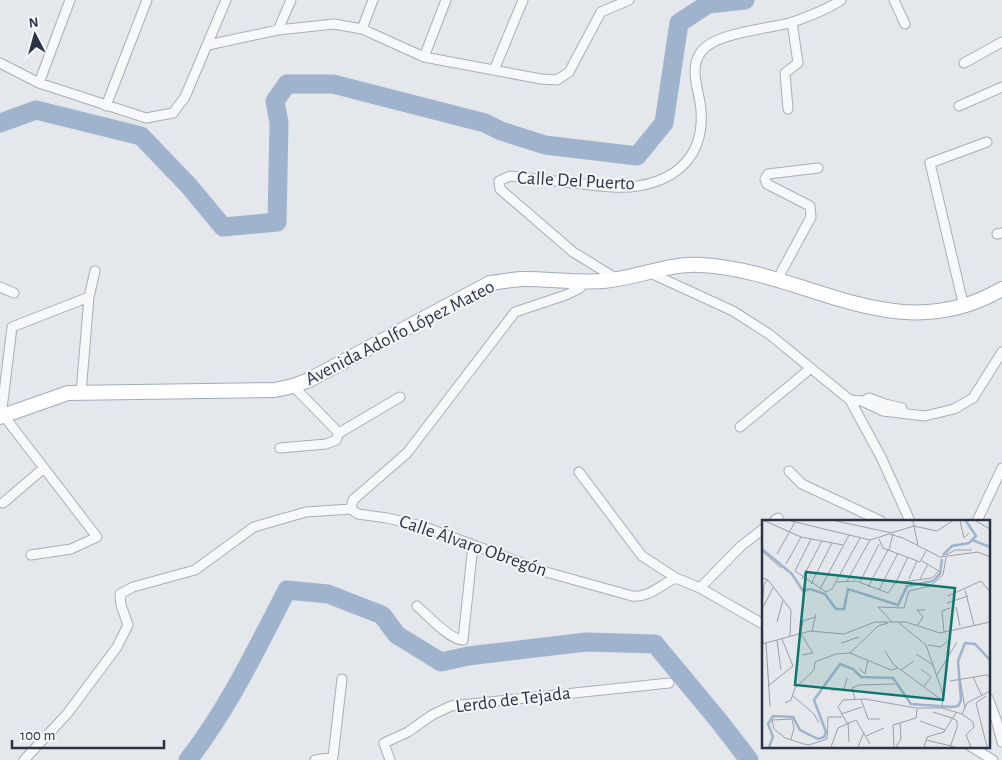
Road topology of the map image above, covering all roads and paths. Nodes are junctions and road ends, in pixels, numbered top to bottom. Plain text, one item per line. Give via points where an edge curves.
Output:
1 (70, 0) edge
2 (147, 0) edge
3 (226, 0) edge
4 (291, 0) edge
5 (373, 0) edge
6 (446, 0) edge
7 (523, 0) edge
8 (606, 0) edge
9 (629, 0) edge
10 (841, 0) edge
11 (894, 0) edge
12 (601, 12) junction
13 (792, 22) junction
14 (905, 24) dead end
15 (362, 29) junction
16 (278, 30) junction
17 (1002, 42) edge
18 (208, 45) junction
19 (424, 57) junction
20 (0, 63) edge
21 (964, 63) dead end
22 (494, 70) junction
23 (39, 83) junction
24 (1002, 87) edge
25 (106, 106) junction
26 (960, 106) dead end
27 (788, 109) dead end
28 (987, 142) dead end
29 (818, 168) dead end
30 (95, 271) dead end
31 (648, 272) junction
32 (617, 279) junction
33 (777, 280) junction
34 (582, 281) junction
35 (0, 287) edge
36 (1002, 289) edge
37 (14, 293) dead end
38 (89, 297) junction
39 (964, 307) junction
40 (1002, 352) edge
41 (811, 368) junction
42 (293, 386) junction
43 (81, 393) junction
44 (400, 397) dead end
45 (850, 400) junction
46 (2, 417) edge
47 (740, 427) dead end
48 (339, 433) junction
49 (280, 448) dead end
50 (44, 468) junction
51 (1002, 468) edge
52 (789, 471) dead end
53 (579, 472) dead end
54 (3, 503) dead end
55 (351, 509) junction
56 (879, 520) edge
57 (910, 520) edge
58 (977, 520) edge
59 (762, 530) edge
60 (473, 545) junction
61 (31, 555) dead end
62 (676, 578) junction
63 (700, 588) junction
64 (417, 606) dead end
65 (762, 623) edge
66 (342, 679) dead end
67 (669, 683) dead end
68 (990, 703) edge
69 (1002, 742) edge
70 (973, 748) edge
71 (24, 760) edge
72 (315, 760) edge
73 (390, 760) edge
74 (993, 760) edge

1 - 23 street
2 - 25 street
3 - 18 street
4 - 16 street
5 - 15 street
6 - 19 street
7 - 22 street
8 - 12 street
9 - 12 street
10 - 13 street, Calle Del Puerto
11 - 14 street
12 - 22 street via 569,72 557,80
13 - 27 street via 798,63 785,73
13 - 32 street, Calle Del Puerto via 730,36 711,43 701,52 695,66 695,77 701,133 694,154 659,181 612,187 510,176 499,182 500,189 573,252
15 - 16 street via 334,24
15 - 19 street
16 - 18 street
17 - 21 street
18 - 25 street via 185,97 173,113 146,118
19 - 22 street
20 - 23 street
23 - 25 street
24 - 26 street
28 - 39 street via 930,163
29 - 33 street via 768,174 765,179 767,184 810,206 811,217
30 - 38 street
31 - 32 main road, Avenida Adolfo López Mateo
31 - 33 main road, Avenida Adolfo López Mateo via 700,265 744,271
31 - 41 street via 734,311
32 - 34 main road, Avenida Adolfo López Mateo
33 - 39 main road, Avenida Adolfo López Mateo via 867,307 902,313
34 - 42 main road, Avenida Adolfo López Mateo via 522,279 490,284
34 - 55 street via 580,288 573,292 515,312 406,453 352,500
35 - 37 street
36 - 39 main road, Avenida Adolfo López Mateo
38 - 43 street
38 - 46 street via 12,327
40 - 45 street via 973,398 954,409 926,416 869,398
41 - 45 street
41 - 47 street
42 - 43 main road, Avenida Adolfo López Mateo via 275,390
42 - 48 street
43 - 46 main road, Avenida Adolfo López Mateo via 68,393
44 - 48 street
45 - 57 street
46 - 50 street
48 - 49 street via 336,440 326,444
50 - 54 street
50 - 61 street via 97,537 71,549
51 - 58 street
52 - 56 street via 802,484
53 - 62 street via 642,556
55 - 60 street, Calle Álvaro Obregón via 358,514 422,526
55 - 71 street via 306,512 254,527 195,570 133,587 120,594 128,625 117,647 67,714
59 - 63 street via 741,546
60 - 62 street, Calle Álvaro Obregón via 546,572 632,596 642,597
60 - 64 street via 463,640 451,636
62 - 63 street
63 - 65 street
66 - 72 street via 333,757
67 - 73 street, Lerdo de Tejada via 451,706 384,743
68 - 69 street
70 - 74 street

